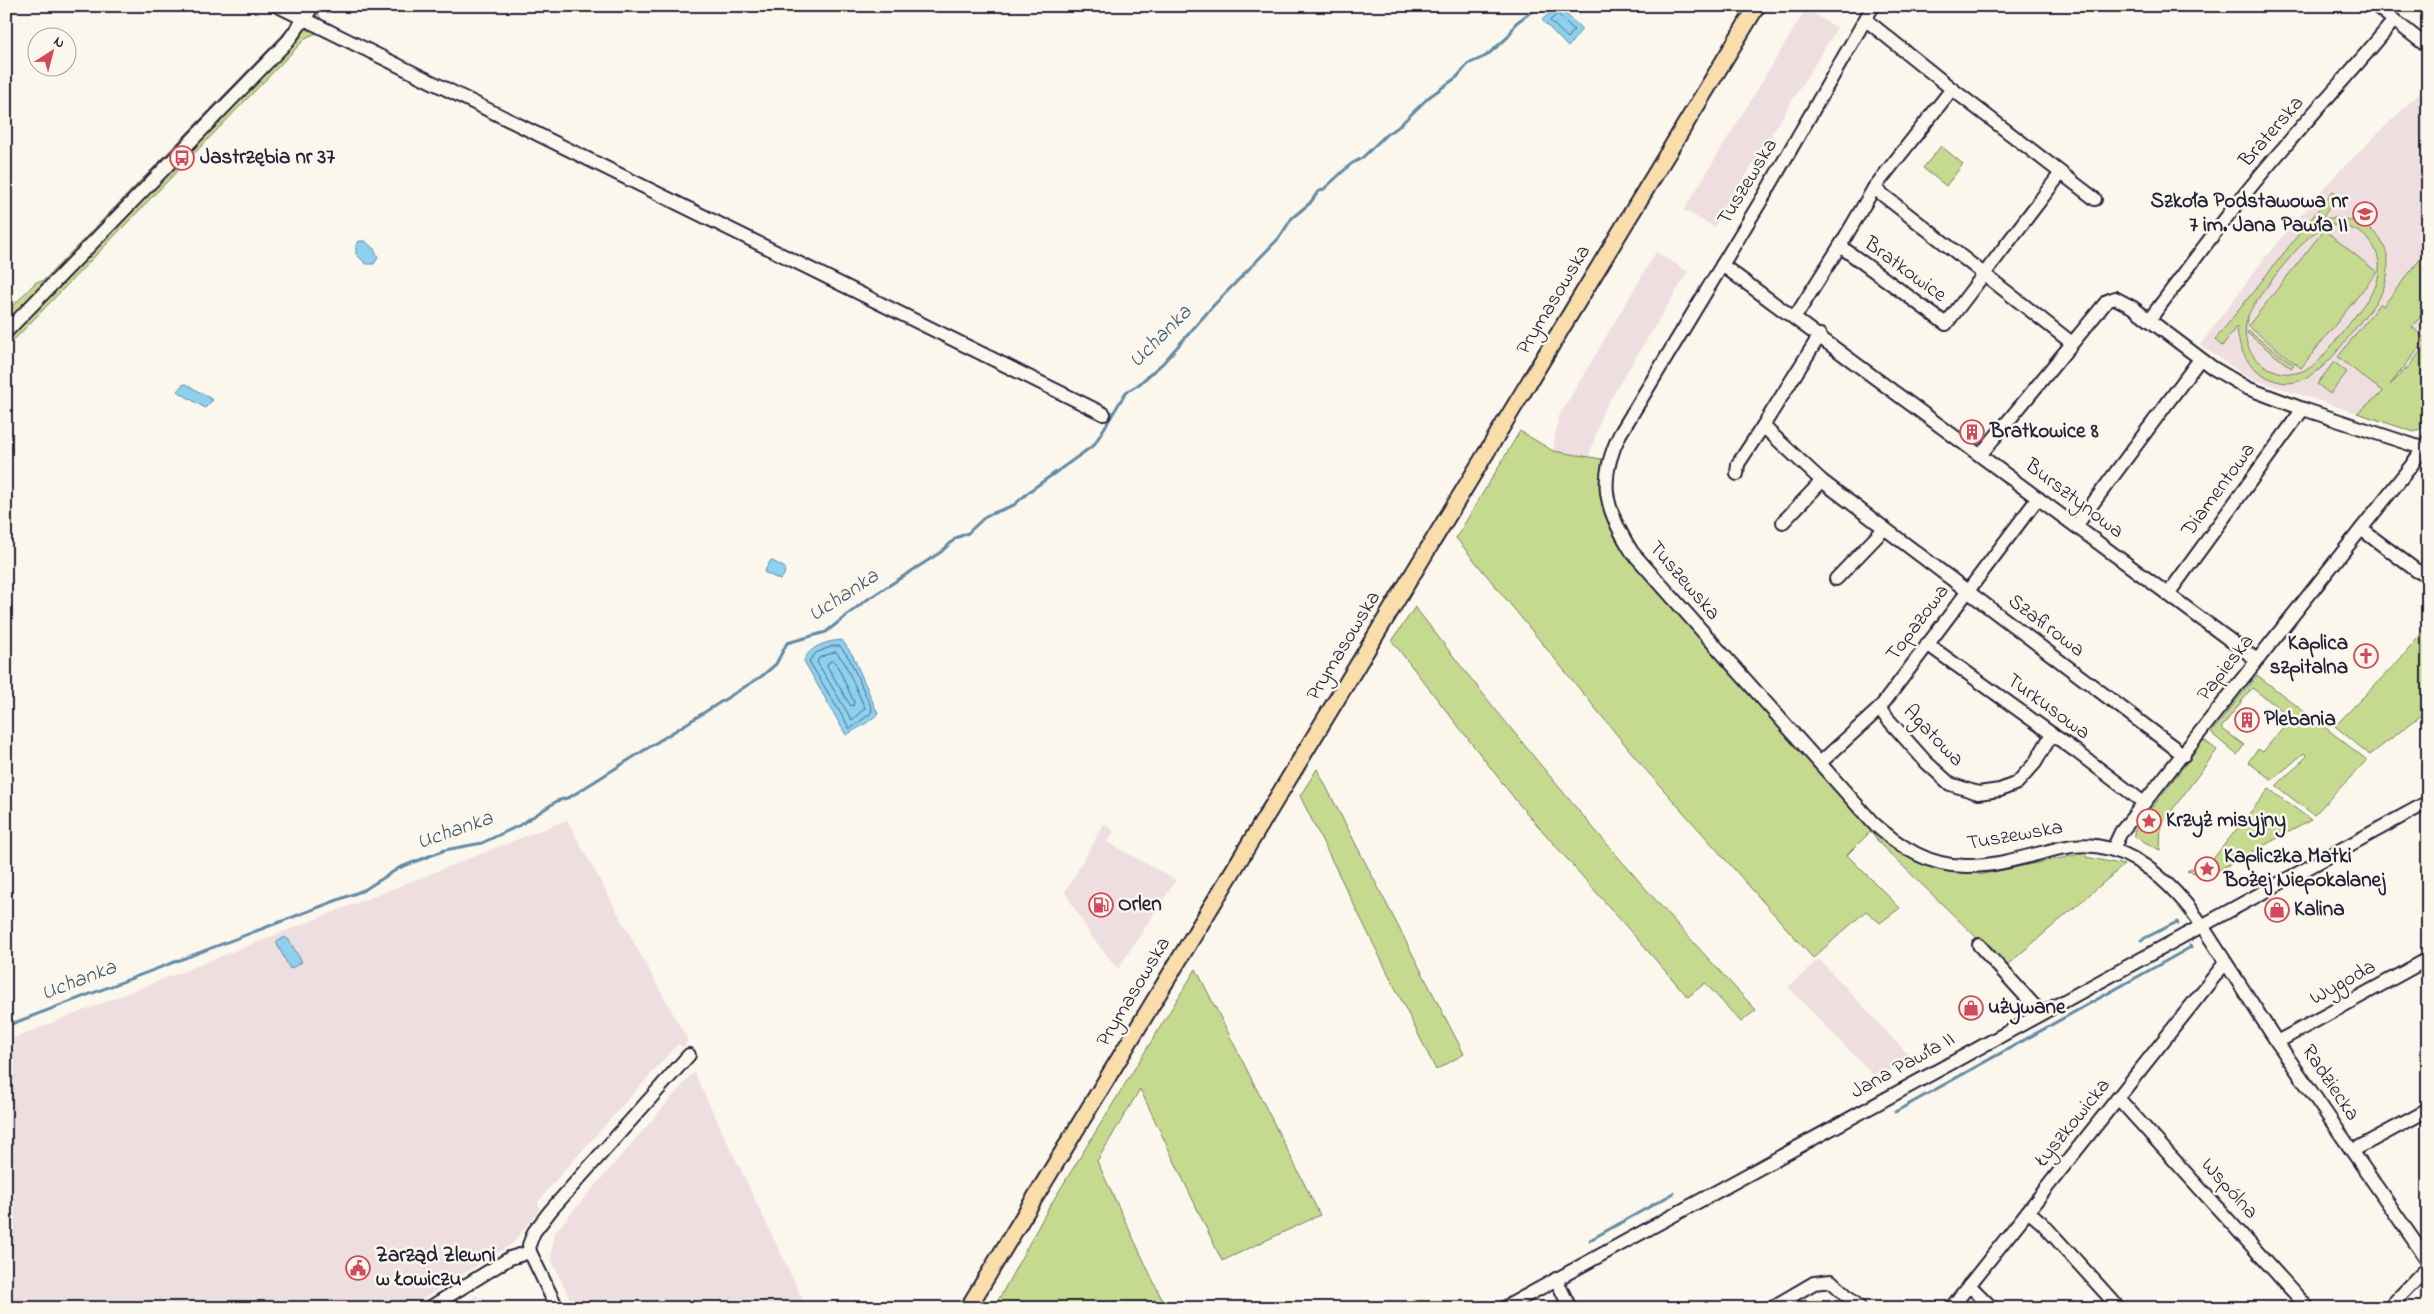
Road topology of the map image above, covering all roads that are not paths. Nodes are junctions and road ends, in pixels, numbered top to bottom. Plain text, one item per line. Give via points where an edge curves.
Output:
1 (278, 6) edge
2 (314, 6) edge
3 (1757, 6) edge
4 (1873, 6) edge
5 (2376, 6) edge
6 (306, 20) junction
7 (1866, 20) junction
8 (2394, 20) junction
9 (2428, 47) edge
10 (1952, 89) junction
11 (2061, 173) junction
12 (1874, 188) junction
13 (2095, 199) dead end
14 (1840, 246) junction
15 (1722, 265) junction
16 (1983, 274) junction
17 (1798, 313) junction
18 (2149, 320) junction
19 (6, 332) edge
20 (1820, 335) junction
21 (2072, 343) junction
22 (2200, 359) junction
23 (2303, 409) junction
24 (1104, 414) dead end
25 (1763, 426) junction
26 (2426, 447) edge
27 (1981, 454) junction
28 (1738, 474) dead end
29 (1822, 481) junction
30 (2038, 498) junction
31 (1783, 522) dead end
32 (2076, 526) junction
33 (1884, 529) junction
34 (2361, 529) junction
35 (2428, 574) edge
36 (1836, 579) dead end
37 (1967, 592) junction
38 (2168, 594) junction
39 (1927, 644) junction
40 (2257, 660) junction
41 (1879, 709) junction
42 (2052, 734) junction
43 (2184, 755) junction
44 (1820, 763) junction
45 (2428, 802) edge
46 (2144, 803) junction
47 (2113, 849) junction
48 (2201, 925) junction
49 (1978, 945) dead end
50 (2428, 959) edge
51 (2225, 963) junction
52 (2041, 1013) junction
53 (2277, 1042) junction
54 (689, 1055) dead end
55 (2118, 1098) junction
56 (2428, 1110) edge
57 (2352, 1151) junction
58 (2028, 1211) junction
59 (2423, 1245) edge
60 (530, 1252) junction
61 (2428, 1261) edge
62 (2428, 1267) edge
63 (1556, 1279) junction
64 (1969, 1285) junction
65 (429, 1308) edge
66 (556, 1308) edge
67 (968, 1308) edge
68 (1504, 1308) edge
69 (1570, 1308) edge
70 (1771, 1308) edge
71 (1860, 1308) edge
72 (1951, 1308) edge
73 (1992, 1308) edge
74 (2119, 1308) edge
75 (2308, 1308) edge
76 (2389, 1308) edge

1 - 6 street
2 - 6 street
3 - 67 main road, Prymasowska
4 - 7 street, Tuszewska
5 - 8 street
6 - 19 street
6 - 24 street
7 - 10 street
7 - 15 street, Tuszewska
8 - 9 street
8 - 18 street, Braterska via 2286,144
10 - 11 street
10 - 12 street, Bratkowice
11 - 13 street
11 - 16 street, Bratkowice
12 - 14 street, Bratkowice
12 - 16 street, Bratkowice
14 - 16 street, Bratkowice via 1946,324
14 - 17 street, Bratkowice
15 - 17 street, Bursztynowa
15 - 44 street, Tuszewska via 1620,434 1606,471 1607,494 1611,513 1632,552
16 - 21 street, Bratkowice
17 - 20 street, Bursztynowa
18 - 21 street via 2115,298 2107,301
18 - 22 street
20 - 25 street
20 - 27 street, Bursztynowa
21 - 27 street
22 - 23 street via 2247,388
22 - 32 street
23 - 26 street
23 - 38 street, Diamentowa
25 - 28 street via 1738,464
25 - 29 street, Szafirowa
26 - 34 street, Papieska
27 - 30 street, Bursztynowa
29 - 31 street
29 - 33 street, Szafirowa
30 - 32 street, Bursztynowa
30 - 37 street, Topazowa
32 - 38 street, Bursztynowa
33 - 36 street
33 - 37 street, Szafirowa
34 - 35 street via 2417,571
34 - 40 street, Papieska
37 - 39 street, Topazowa
37 - 43 street, Szafirowa
38 - 40 street, Bursztynowa
39 - 41 street, Topazowa
39 - 42 street, Turkusowa
40 - 43 street, Papieska
41 - 42 street, Agatowa via 1950,784 1978,793 2018,783 2036,763
41 - 44 street, Topazowa
42 - 46 street, Turkusowa
43 - 46 street, Papieska
44 - 47 street, Tuszewska via 1873,824 1904,848 1935,862 1978,866 2076,845
45 - 48 street, Jana Pawła II
46 - 47 street, Papieska via 2121,832
47 - 48 street, Tuszewska via 2138,860 2159,877
48 - 51 street, Radziecka
48 - 52 street, Jana Pawła II
49 - 52 street
50 - 53 street, Wygoda
51 - 53 street, Radziecka
51 - 55 street, Łyszkowicka
52 - 63 street, Jana Pawła II
53 - 57 street, Radziecka
54 - 60 street via 551,1210 534,1232
55 - 58 street, Łyszkowicka
55 - 75 street, Wspólna
56 - 57 street
57 - 59 street, Radziecka
58 - 64 street, Łyszkowicka
58 - 74 street
59 - 61 street, Radziecka
60 - 65 street via 510,1258
60 - 66 street
62 - 76 street
63 - 68 street, Jana Pawła II
63 - 69 street
64 - 72 street, Łyszkowicka
64 - 73 street
70 - 71 street via 1814,1284 1831,1281

